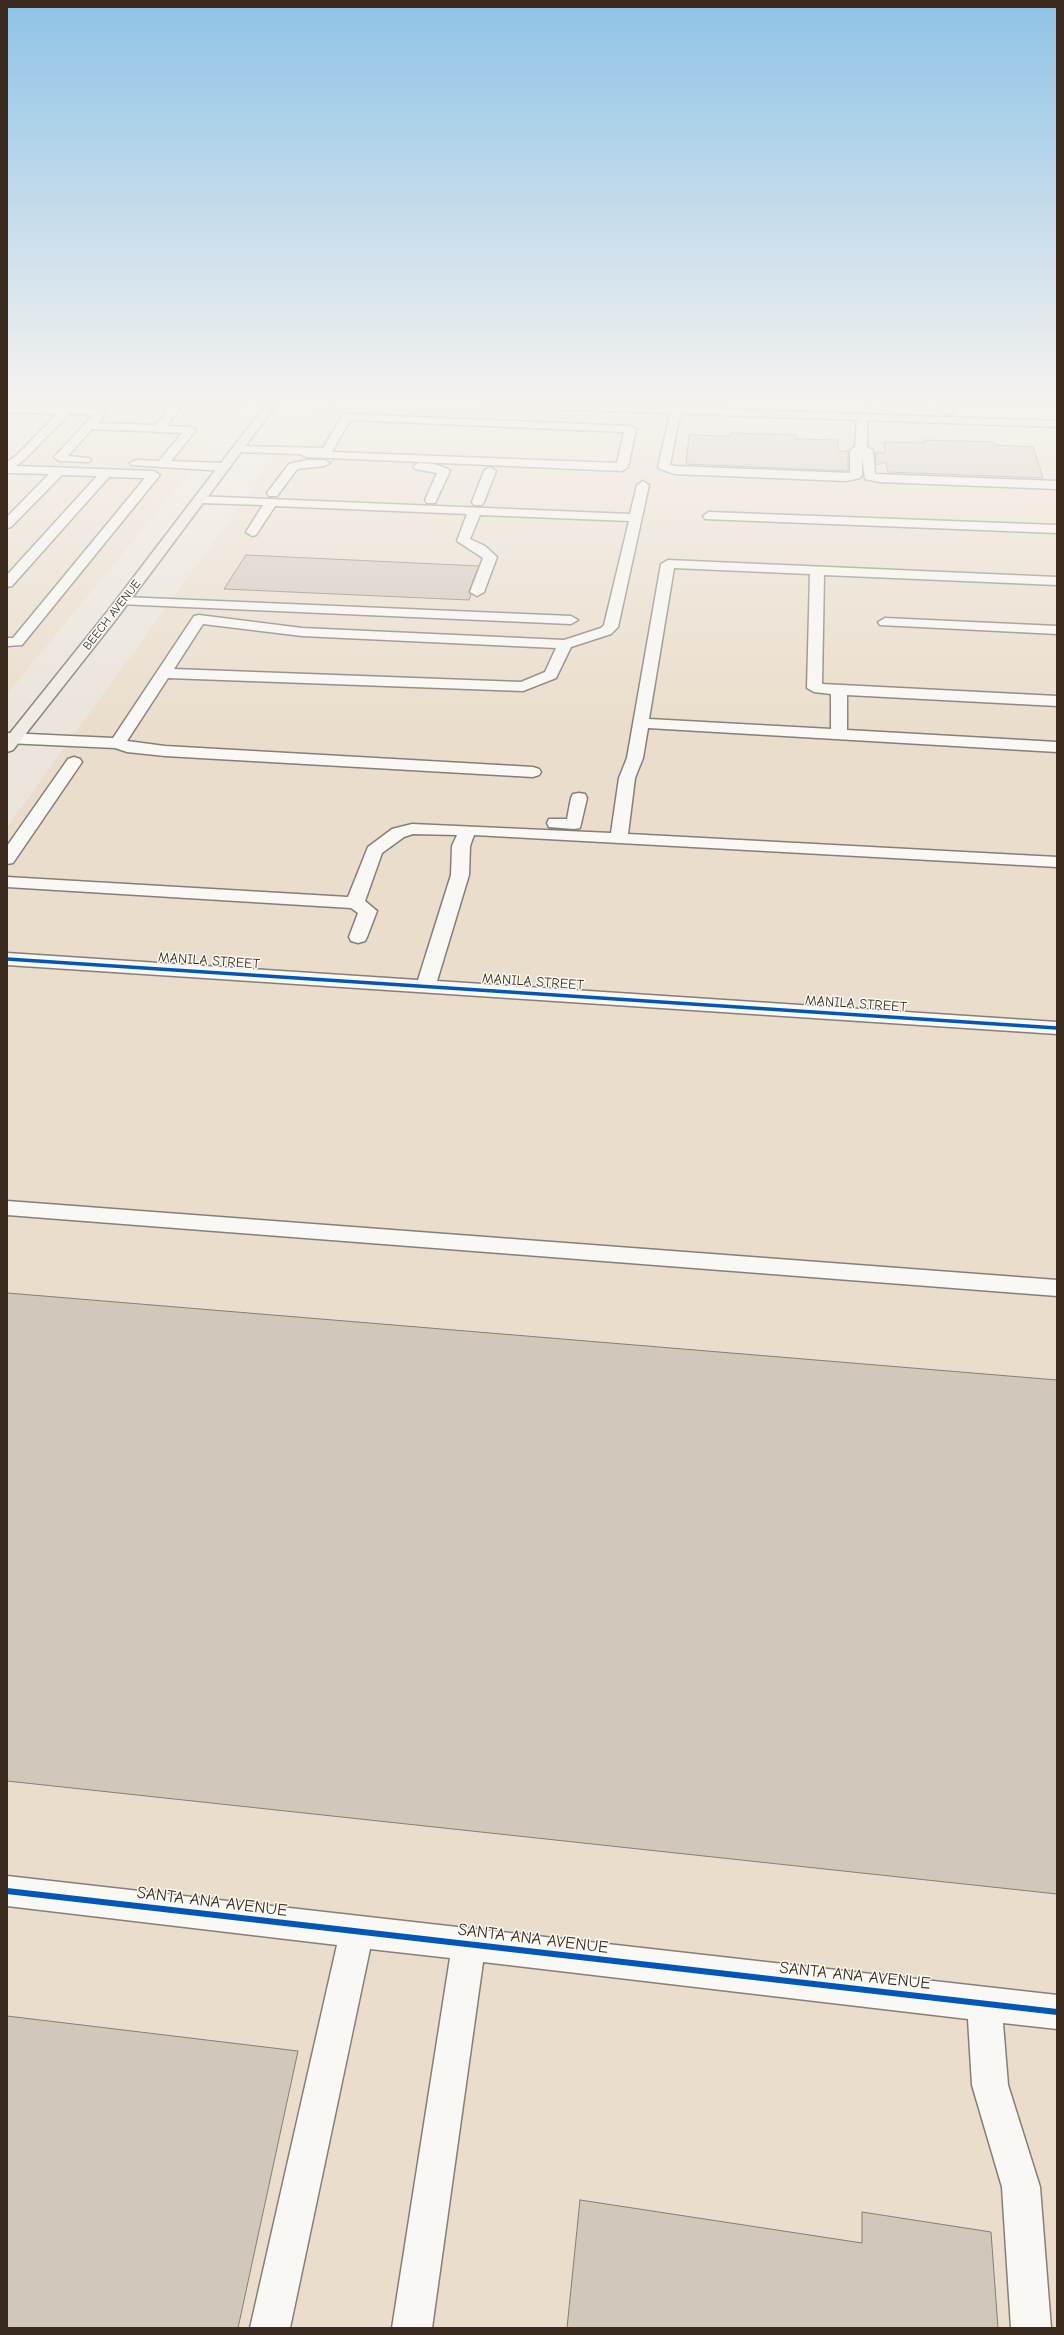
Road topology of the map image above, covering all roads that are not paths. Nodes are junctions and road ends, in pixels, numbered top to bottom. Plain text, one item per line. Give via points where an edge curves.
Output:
1 (18, 513) edge
2 (70, 513) edge
3 (123, 513) edge
4 (190, 513) edge
5 (263, 513) edge
6 (473, 513) edge
7 (637, 513) edge
8 (709, 516) dead end
9 (7, 524) edge
10 (1057, 529) edge
11 (252, 532) dead end
12 (816, 570) junction
13 (1057, 581) edge
14 (7, 583) edge
15 (478, 592) dead end
16 (123, 601) junction
17 (112, 615) junction
18 (126, 616) dead end
19 (571, 620) dead end
20 (885, 622) dead end
21 (1057, 630) edge
22 (7, 642) edge
23 (564, 644) junction
24 (164, 673) junction
25 (839, 690) junction
26 (1057, 701) edge
27 (641, 723) junction
28 (839, 735) junction
29 (9, 741) edge
30 (118, 743) junction
31 (1057, 747) edge
32 (74, 762) dead end
33 (533, 772) dead end
34 (579, 798) dead end
35 (555, 823) dead end
36 (468, 830) junction
37 (618, 838) junction
38 (7, 859) edge
39 (1057, 862) edge
40 (7, 882) edge
41 (355, 903) junction
42 (358, 937) dead end
43 (7, 959) edge
44 (426, 986) junction
45 (1057, 1028) edge
46 (7, 1208) edge
47 (1057, 1288) edge
48 (7, 1892) edge
49 (357, 1932) junction
50 (469, 1945) junction
51 (984, 2004) junction
52 (1057, 2012) edge
53 (270, 2328) edge
54 (412, 2328) edge
55 (1031, 2328) edge

1 - 9 street
2 - 14 street
3 - 22 street via 17,642
4 - 16 main road, BEECH AVENUE
5 - 11 street
6 - 15 street via 463,541 490,557
7 - 23 street via 611,627
8 - 10 street
12 - 13 street
12 - 25 street via 814,688
12 - 27 street via 668,564
16 - 17 main road, BEECH AVENUE
16 - 19 street
17 - 18 street
17 - 29 main road, BEECH AVENUE
20 - 21 street
23 - 24 street via 551,675 523,687
23 - 24 street via 302,632 191,618
24 - 30 street
25 - 26 street
25 - 28 street
27 - 28 street
27 - 37 street via 635,758 627,778
28 - 31 street
29 - 30 street
30 - 33 street via 127,747 165,751
32 - 38 street
34 - 35 street via 574,824
36 - 37 street
36 - 41 street via 414,822 374,851
36 - 44 street via 461,846 460,875
37 - 39 street
40 - 41 street
41 - 42 street via 368,911
43 - 44 street, MANILA STREET
44 - 45 street, MANILA STREET
46 - 47 street
48 - 49 street, SANTA ANA AVENUE
49 - 50 street, SANTA ANA AVENUE
49 - 53 street
50 - 51 street, SANTA ANA AVENUE
50 - 54 street
51 - 52 street, SANTA ANA AVENUE
51 - 55 street via 990,2085 1021,2187

